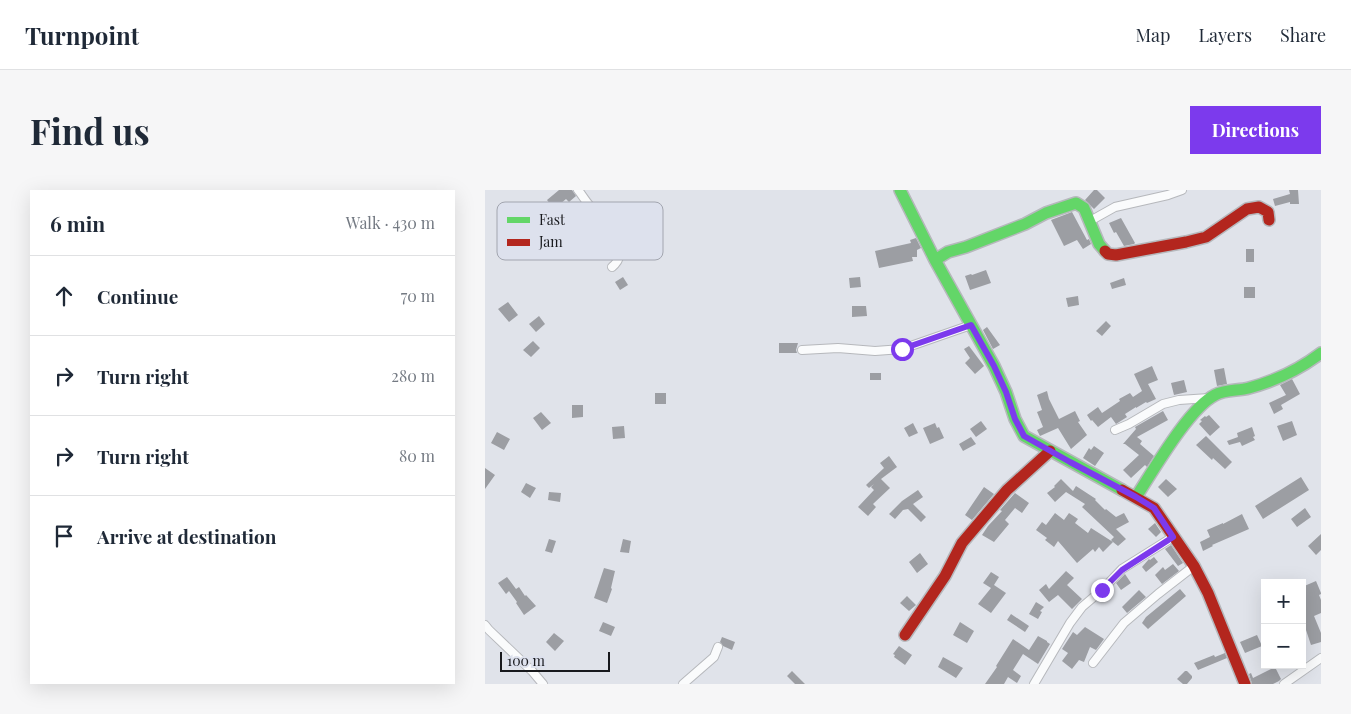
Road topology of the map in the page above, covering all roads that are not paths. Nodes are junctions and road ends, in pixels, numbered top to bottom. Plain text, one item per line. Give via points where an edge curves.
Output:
1 (578, 190) edge
2 (900, 190) edge
3 (1183, 190) edge
4 (588, 202) edge
5 (1269, 220) dead end
6 (1090, 221) junction
7 (618, 260) edge
8 (935, 260) junction
9 (612, 267) dead end
10 (971, 325) junction
11 (803, 350) dead end
12 (1321, 353) edge
13 (1209, 398) junction
14 (1115, 430) dead end
15 (1050, 451) junction
16 (1136, 497) junction
17 (1173, 537) junction
18 (1194, 566) junction
19 (485, 625) edge
20 (905, 635) dead end
21 (718, 647) dead end
22 (1321, 658) edge
23 (1093, 663) dead end
24 (543, 684) edge
25 (683, 684) edge
26 (1034, 684) edge
27 (1245, 684) edge
28 (1284, 684) edge

1 - 4 street
2 - 8 street
3 - 6 street via 1115,207
5 - 6 street via 1268,212 1259,207 1247,209 1206,237 1116,255 1108,254 1099,244
6 - 8 street via 1084,208 1076,203 948,252
7 - 9 street
8 - 10 street
10 - 11 street via 902,349
10 - 15 street via 994,366 1024,436
12 - 13 street via 1279,377 1249,388 1218,392
13 - 14 street via 1163,404
13 - 16 street via 1180,431
15 - 16 street
15 - 20 street via 1007,490 962,543 945,576
16 - 17 street via 1154,508
17 - 18 street
17 - 26 street via 1122,570 1082,607
18 - 23 street via 1125,624
18 - 27 street
19 - 24 street
21 - 25 street via 714,657
22 - 28 street

